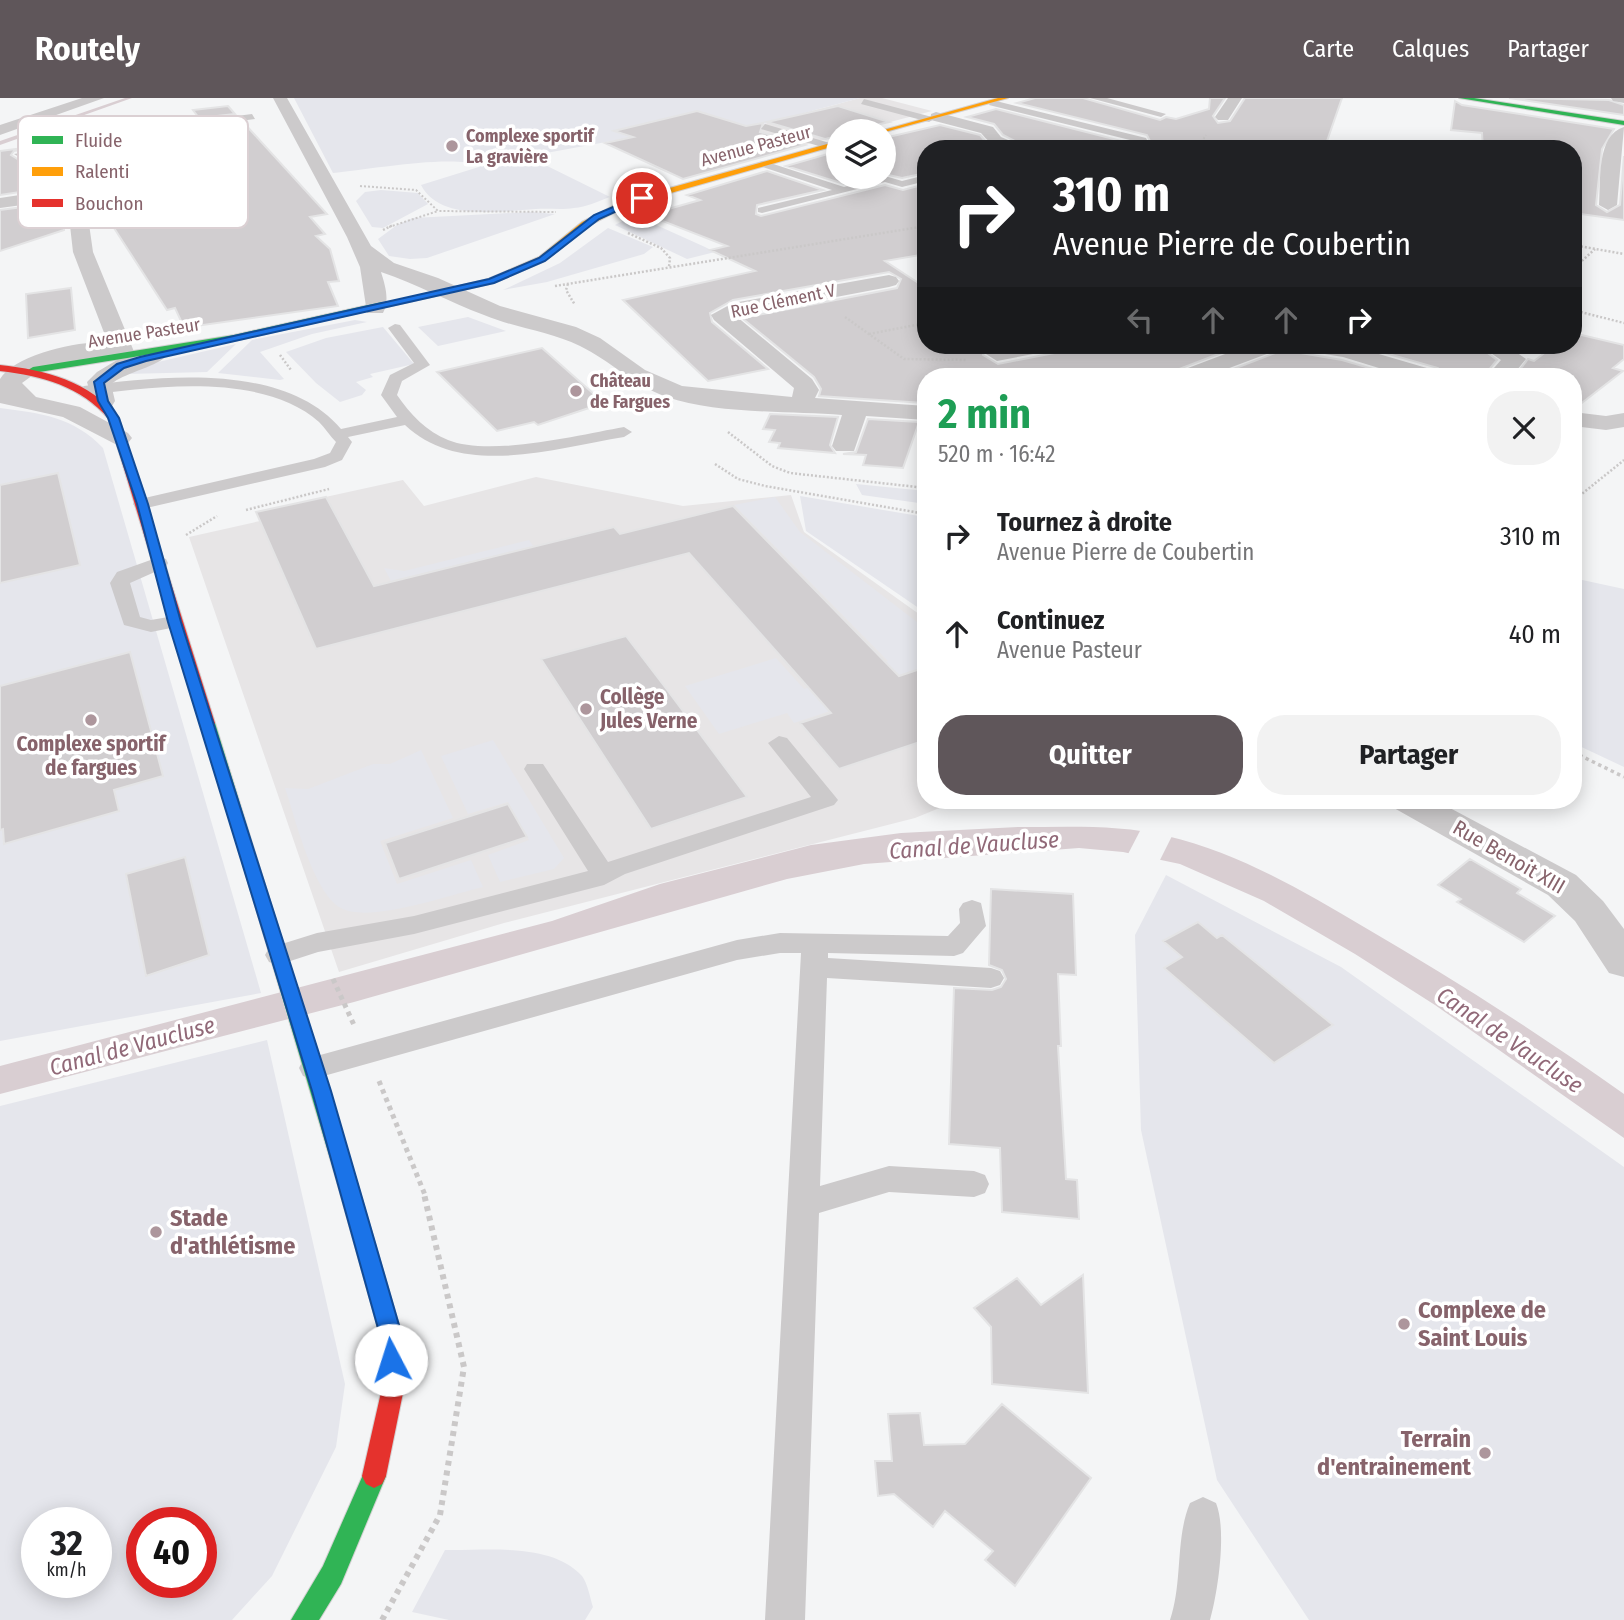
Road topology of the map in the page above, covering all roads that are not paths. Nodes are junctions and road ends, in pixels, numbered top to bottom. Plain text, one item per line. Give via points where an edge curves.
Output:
1 (97, 98) edge
2 (280, 98) edge
3 (1095, 98) edge
4 (1235, 98) edge
5 (1462, 98) edge
6 (1618, 98) edge
7 (1624, 99) edge
8 (999, 100) edge
9 (864, 102) dead end
10 (1516, 102) edge
11 (12, 108) dead end
12 (49, 114) junction
13 (1161, 114) dead end
14 (43, 116) edge
15 (252, 117) dead end
16 (1223, 117) dead end
17 (248, 118) edge
18 (932, 118) junction
19 (1624, 123) edge
20 (18, 124) edge
21 (765, 127) dead end
22 (896, 128) edge
23 (0, 130) edge
24 (1624, 132) edge
25 (998, 140) edge
26 (1142, 140) dead end
27 (826, 143) edge
28 (826, 147) edge
29 (764, 164) junction
30 (917, 180) edge
31 (844, 191) junction
32 (18, 201) edge
33 (0, 203) edge
34 (1608, 205) dead end
35 (762, 210) dead end
36 (80, 228) edge
37 (364, 249) junction
38 (374, 277) junction
39 (889, 281) dead end
40 (449, 292) junction
41 (375, 308) junction
42 (395, 328) dead end
43 (234, 338) junction
44 (116, 350) junction
45 (1002, 354) edge
46 (1237, 354) edge
47 (1356, 354) edge
48 (1506, 354) edge
49 (997, 355) dead end
50 (1206, 368) edge
51 (1402, 368) edge
52 (1507, 368) edge
53 (11, 370) edge
54 (95, 393) junction
55 (0, 396) edge
56 (26, 399) junction
57 (801, 404) junction
58 (856, 409) junction
59 (917, 412) edge
60 (405, 420) junction
61 (1582, 420) edge
62 (1618, 425) edge
63 (624, 432) dead end
64 (340, 434) junction
65 (119, 438) junction
66 (845, 446) dead end
67 (142, 504) junction
68 (159, 564) junction
69 (174, 622) junction
70 (779, 743) dead end
71 (535, 769) dead end
72 (1423, 809) edge
73 (604, 876) junction
74 (972, 909) dead end
75 (278, 954) junction
76 (814, 955) junction
77 (1624, 962) edge
78 (991, 978) dead end
79 (313, 1068) junction
80 (974, 1184) dead end
81 (803, 1204) junction
82 (1203, 1516) dead end
83 (304, 1620) edge
84 (785, 1620) edge
85 (1190, 1620) edge

1 - 12 street
2 - 37 street
3 - 13 lane
4 - 16 street
5 - 10 main road
6 - 7 street
8 - 18 main road
8 - 26 lane
9 - 18 lane
10 - 19 main road
11 - 12 street
12 - 14 street
15 - 17 lane
18 - 22 main road
18 - 25 street via 987,130
20 - 23 street
21 - 27 lane
24 - 34 street via 1612,146
28 - 29 main road, Avenue Pasteur
29 - 31 lane
29 - 40 main road, Avenue Pasteur via 642,198 590,221 527,267
30 - 31 lane via 902,184 885,179
31 - 35 lane
32 - 33 street
36 - 44 street via 83,252
37 - 38 street
37 - 40 street via 387,267
38 - 40 street via 411,289
38 - 41 street via 379,297
39 - 57 street, Rue Clément V via 733,309 722,315 804,384 807,390
40 - 41 main road, Avenue Pasteur
40 - 57 street via 568,332 654,385 704,398
41 - 43 main road, Avenue Pasteur
41 - 44 main road, Avenue Pasteur
42 - 60 lane via 423,365 395,378 389,395
43 - 44 main road, Avenue Pasteur
43 - 54 street via 120,366 99,382
44 - 53 street via 39,361
45 - 49 street
46 - 50 street
47 - 51 street
48 - 52 street via 1515,359
53 - 54 main road
53 - 56 street via 9,384
54 - 64 lane via 198,382 275,393 306,408
54 - 65 main road via 114,418
55 - 56 street
56 - 65 street via 71,412
57 - 58 street
58 - 59 street
58 - 66 street
60 - 63 lane via 456,448 511,448
60 - 64 lane
61 - 62 street
64 - 67 lane via 342,449 319,463
65 - 67 main road
67 - 68 main road
68 - 69 main road
68 - 69 lane via 124,576 120,583 131,621 150,626
69 - 75 main road
70 - 73 lane via 826,800 616,868
71 - 73 lane
72 - 77 street, Rue Benoit XIII via 1562,885 1594,915
73 - 75 lane
74 - 76 lane via 973,926 954,946
75 - 79 main road
76 - 78 lane
76 - 79 lane via 780,943 737,950
76 - 81 lane
79 - 83 main road via 390,1332 393,1388 382,1450 359,1517 332,1575
80 - 81 lane via 889,1179
81 - 84 lane
82 - 85 lane via 1196,1601

